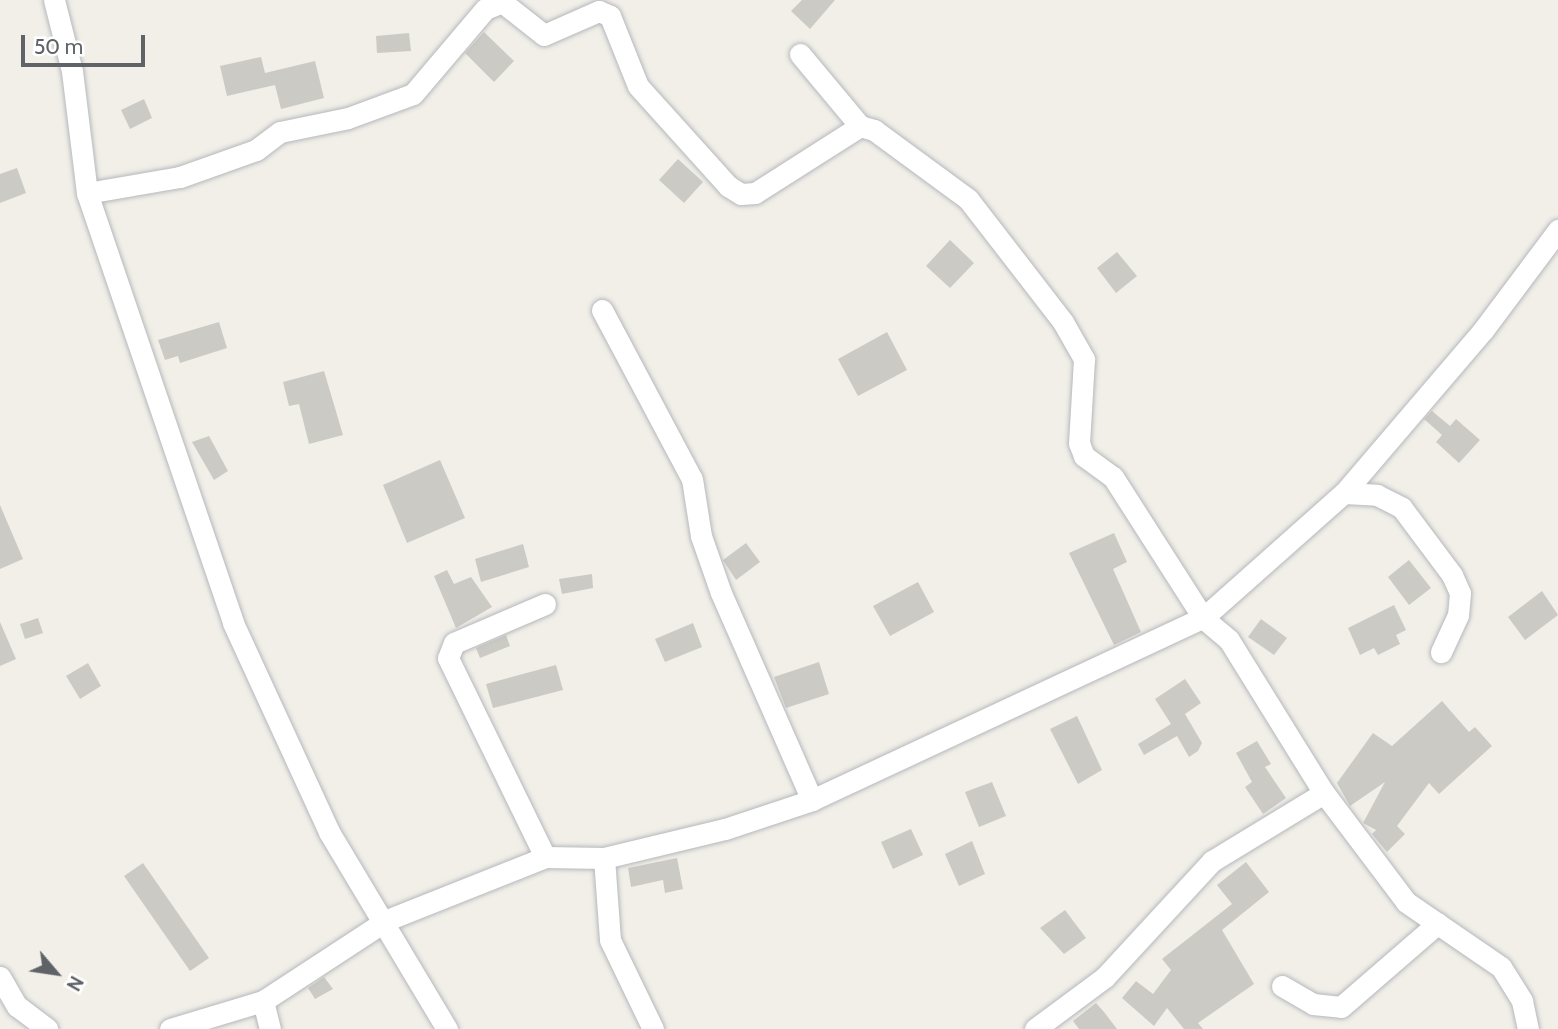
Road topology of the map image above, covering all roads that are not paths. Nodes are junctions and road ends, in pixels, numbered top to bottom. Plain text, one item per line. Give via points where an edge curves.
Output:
1 (54, 0) edge
2 (491, 3) edge
3 (800, 54) dead end
4 (860, 126) junction
5 (87, 193) junction
6 (1558, 230) edge
7 (603, 310) dead end
8 (1344, 493) junction
9 (545, 604) dead end
10 (1203, 618) junction
11 (1441, 652) dead end
12 (1324, 793) junction
13 (812, 800) junction
14 (545, 857) junction
15 (604, 858) junction
16 (387, 920) junction
17 (1438, 923) junction
18 (0, 977) edge
19 (1282, 986) dead end
20 (263, 1002) junction
21 (47, 1029) edge
22 (170, 1029) edge
23 (270, 1029) edge
24 (447, 1029) edge
25 (653, 1029) edge
26 (1035, 1029) edge
27 (1528, 1029) edge

1 - 5 street via 72,71
2 - 4 street via 502,2 544,36 599,11 610,16 638,86 728,186 741,194 754,193
2 - 5 street via 413,94 348,118 280,132 256,150 180,177
3 - 4 street
4 - 10 street via 874,130 968,199 1063,322 1084,359 1079,443 1084,456 1113,477
5 - 16 street via 233,623 329,832
6 - 8 street via 1484,329
7 - 13 street via 692,479 701,536 721,593
8 - 10 street
8 - 11 street via 1377,495 1402,508 1452,575 1461,593 1458,615
9 - 14 street via 454,643 448,659
10 - 12 street via 1229,640
10 - 13 street
12 - 17 street via 1406,902
12 - 26 street via 1212,861 1105,977
13 - 15 street via 725,829
14 - 15 street
14 - 16 street
15 - 25 street via 610,940
16 - 20 street
16 - 24 street
17 - 19 street via 1341,1007 1313,1004
17 - 27 street via 1501,967 1522,1001
18 - 21 street via 18,1006
20 - 22 street
20 - 23 street

